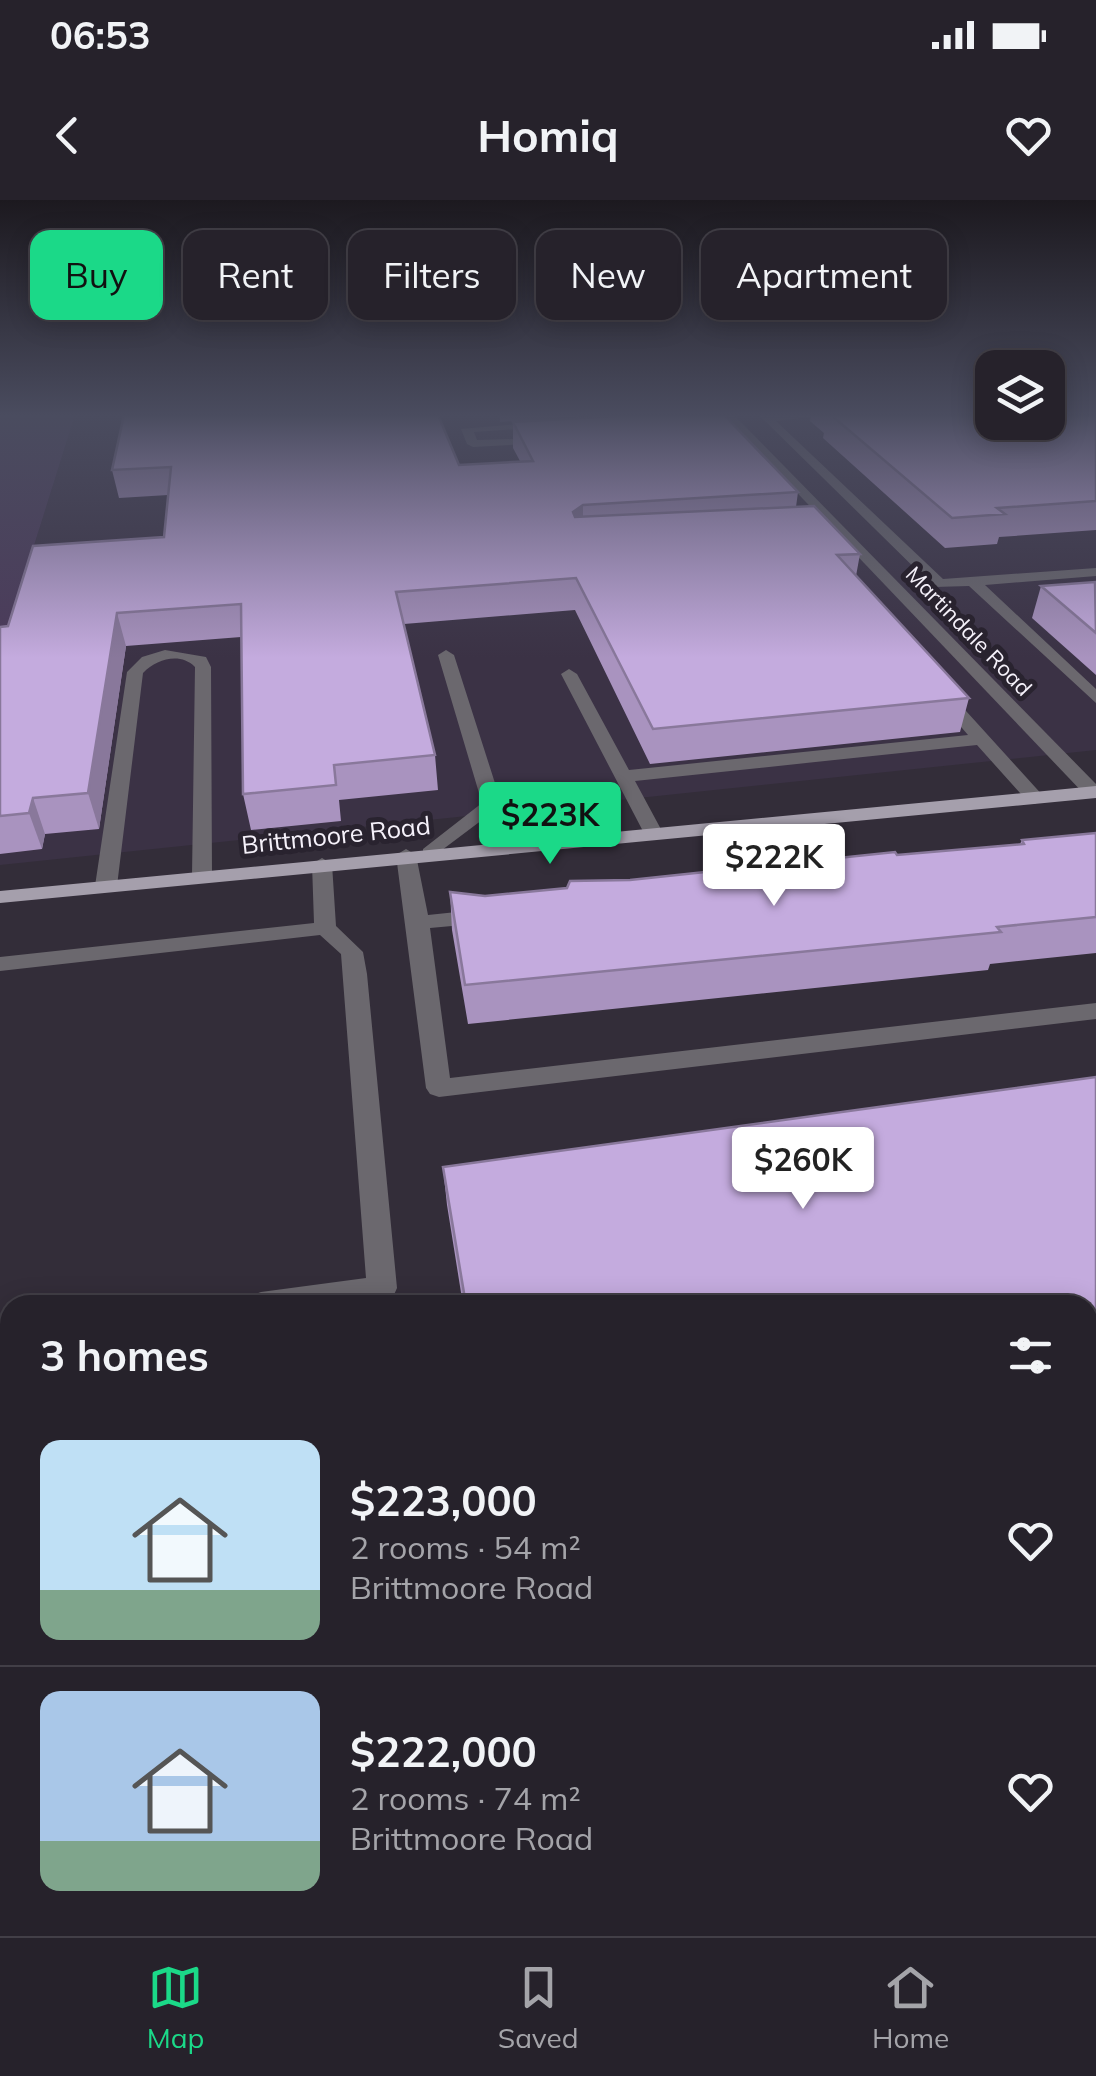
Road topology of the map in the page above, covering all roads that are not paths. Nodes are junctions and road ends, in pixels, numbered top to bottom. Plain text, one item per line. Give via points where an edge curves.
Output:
1 (804, 496) edge
2 (848, 496) edge
3 (835, 526) junction
4 (816, 527) edge
5 (1096, 572) edge
6 (973, 582) junction
7 (899, 592) junction
8 (870, 594) edge
9 (446, 654) dead end
10 (569, 674) dead end
11 (932, 683) edge
12 (1096, 698) edge
13 (984, 710) junction
14 (981, 740) junction
15 (624, 776) junction
16 (1095, 792) edge
17 (1035, 798) junction
18 (652, 833) junction
19 (430, 853) junction
20 (406, 856) junction
21 (322, 864) junction
22 (202, 876) junction
23 (106, 886) junction
24 (0, 897) edge
25 (515, 913) edge
26 (418, 922) junction
27 (324, 928) junction
28 (0, 964) edge
29 (1096, 1011) edge
30 (383, 1295) edge

1 - 3 street, Martindale Road
2 - 6 street via 939,584
3 - 4 street
3 - 7 street, Martindale Road
5 - 6 street
6 - 12 street
7 - 8 street
7 - 13 street, Martindale Road
9 - 19 street via 492,805
10 - 15 street
11 - 13 street
13 - 14 street
13 - 16 street, Martindale Road
14 - 15 street
14 - 17 street
15 - 18 street
16 - 17 main road, Brittmoore Road
17 - 18 main road, Brittmoore Road
18 - 19 main road, Brittmoore Road
19 - 20 main road, Brittmoore Road
20 - 21 main road, Brittmoore Road
20 - 26 street
21 - 22 main road, Brittmoore Road
21 - 27 street
22 - 23 main road, Brittmoore Road
22 - 23 street via 204,667 191,656 172,654 152,658 135,672
23 - 24 main road, Brittmoore Road
25 - 26 street
26 - 29 street via 438,1088
27 - 28 street
27 - 30 street via 352,952 356,974

